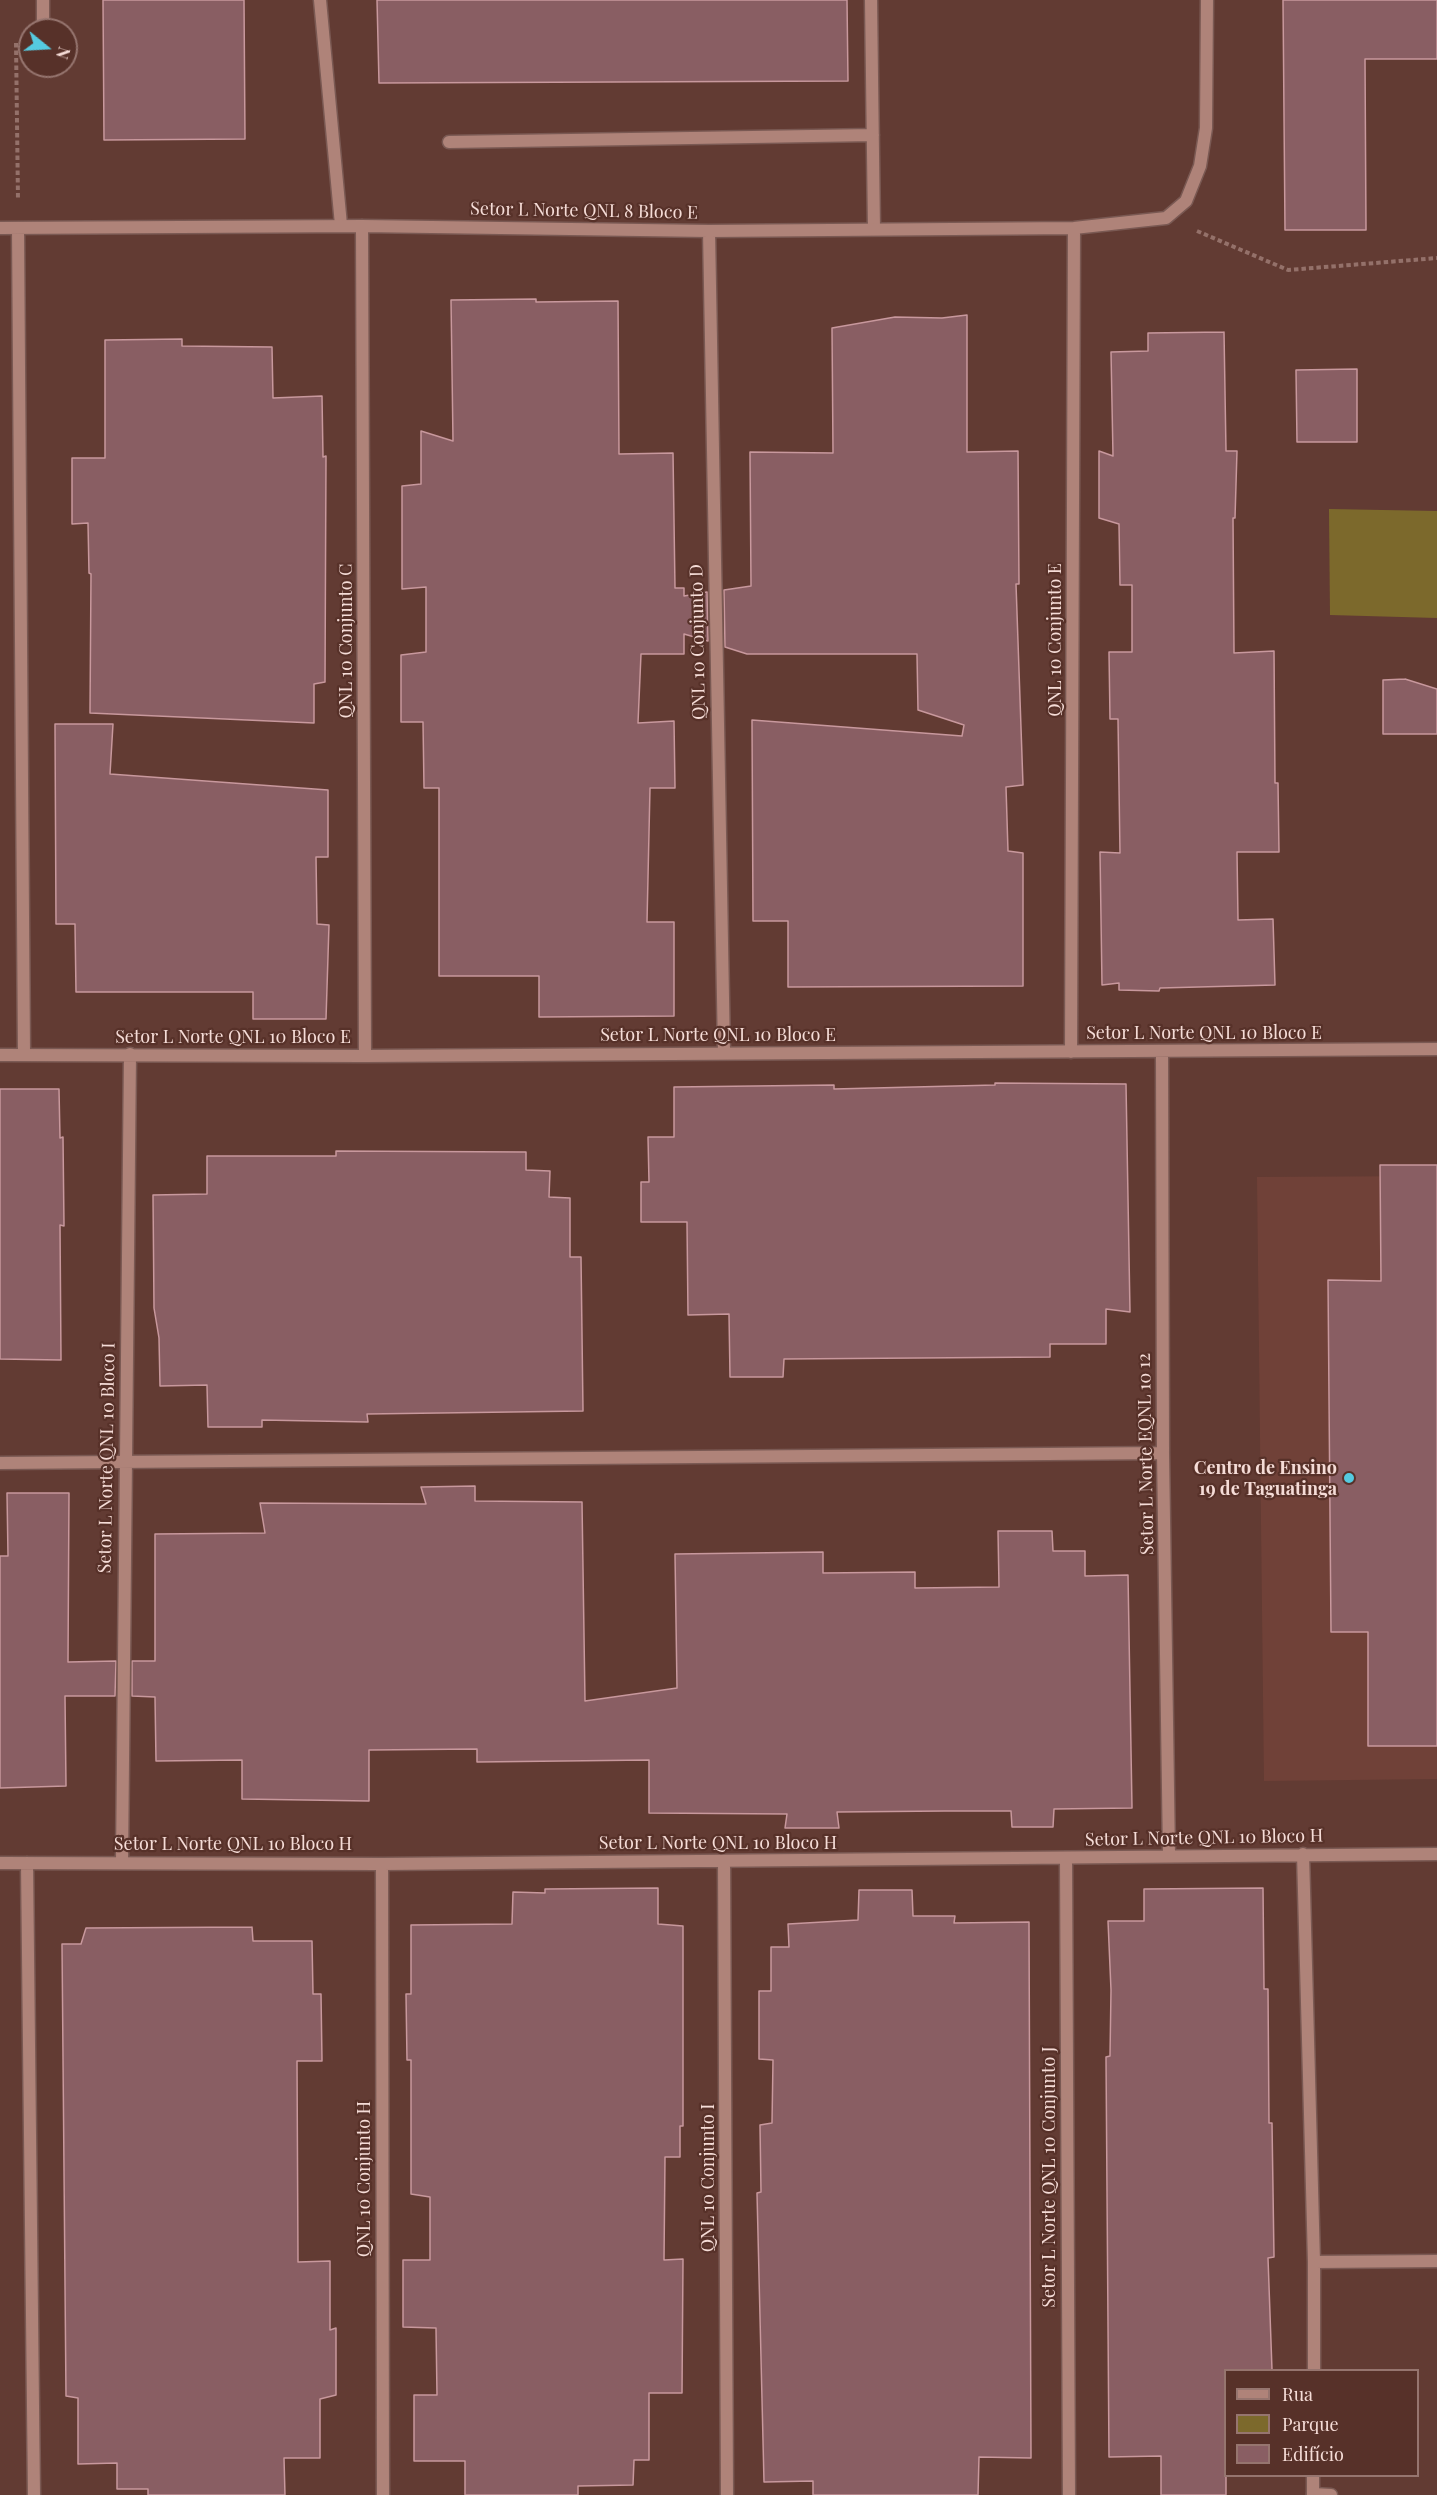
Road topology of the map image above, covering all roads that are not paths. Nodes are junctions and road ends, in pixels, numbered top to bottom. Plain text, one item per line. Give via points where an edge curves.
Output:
1 (43, 0) edge
2 (320, 0) edge
3 (872, 0) edge
4 (1207, 0) edge
5 (43, 18) edge
6 (873, 135) junction
7 (449, 142) dead end
8 (341, 225) junction
9 (362, 225) junction
10 (0, 228) edge
11 (18, 228) junction
12 (1074, 228) junction
13 (874, 229) junction
14 (709, 231) junction
15 (1437, 1049) edge
16 (724, 1052) junction
17 (1071, 1052) junction
18 (1162, 1052) junction
19 (0, 1054) edge
20 (24, 1054) junction
21 (130, 1054) junction
22 (365, 1056) junction
23 (1163, 1453) junction
24 (124, 1461) junction
25 (0, 1463) edge
26 (1304, 1854) junction
27 (1437, 1854) edge
28 (1169, 1855) junction
29 (1066, 1858) junction
30 (122, 1861) junction
31 (724, 1861) junction
32 (0, 1863) edge
33 (27, 1863) junction
34 (382, 1864) junction
35 (1437, 2261) edge
36 (1314, 2262) junction
37 (1314, 2369) edge
38 (1314, 2477) edge
39 (1313, 2494) edge
40 (34, 2495) edge
41 (383, 2495) edge
42 (727, 2495) edge
43 (1069, 2495) edge
44 (1331, 2495) edge

1 - 5 street
2 - 8 street
3 - 6 street
4 - 12 street, Setor L Norte QNL 8 Bloco E via 1206,128 1200,166 1186,201 1166,218
6 - 7 street
6 - 13 street
8 - 9 street, Setor L Norte QNL 8 Bloco E
8 - 11 street, Setor L Norte QNL 8 Bloco E
9 - 14 street, Setor L Norte QNL 8 Bloco E
9 - 22 street, QNL 10 Conjunto C
10 - 11 street, Setor L Norte QNL 8 Bloco E
11 - 20 street
12 - 13 street, Setor L Norte QNL 8 Bloco E
12 - 17 street, QNL 10 Conjunto E
13 - 14 street, Setor L Norte QNL 8 Bloco E
14 - 16 street, QNL 10 Conjunto D
15 - 18 street, Setor L Norte QNL 10 Bloco E
16 - 17 street, Setor L Norte QNL 10 Bloco E
16 - 22 street, Setor L Norte QNL 10 Bloco E
17 - 18 street, Setor L Norte QNL 10 Bloco E
18 - 23 street, Setor L Norte EQNL 10 12
19 - 20 street, Setor L Norte QNL 10 Bloco E
20 - 21 street, Setor L Norte QNL 10 Bloco E
21 - 22 street, Setor L Norte QNL 10 Bloco E
21 - 24 street, Setor L Norte QNL 10 Bloco I
23 - 24 street
23 - 28 street, Setor L Norte EQNL 10 12
24 - 25 street
24 - 30 street, Setor L Norte QNL 10 Bloco I
26 - 27 street, Setor L Norte QNL 10 Bloco H
26 - 28 street, Setor L Norte QNL 10 Bloco H
26 - 36 street
28 - 29 street, Setor L Norte QNL 10 Bloco H
29 - 31 street, Setor L Norte QNL 10 Bloco H
29 - 43 street, Setor L Norte QNL 10 Conjunto J
30 - 33 street, Setor L Norte QNL 10 Bloco H
30 - 34 street, Setor L Norte QNL 10 Bloco H
31 - 34 street, Setor L Norte QNL 10 Bloco H
31 - 42 street, QNL 10 Conjunto I
32 - 33 street, Setor L Norte QNL 10 Bloco H
33 - 40 street
34 - 41 street, QNL 10 Conjunto H
35 - 36 street
36 - 37 street
38 - 39 street
39 - 44 street

